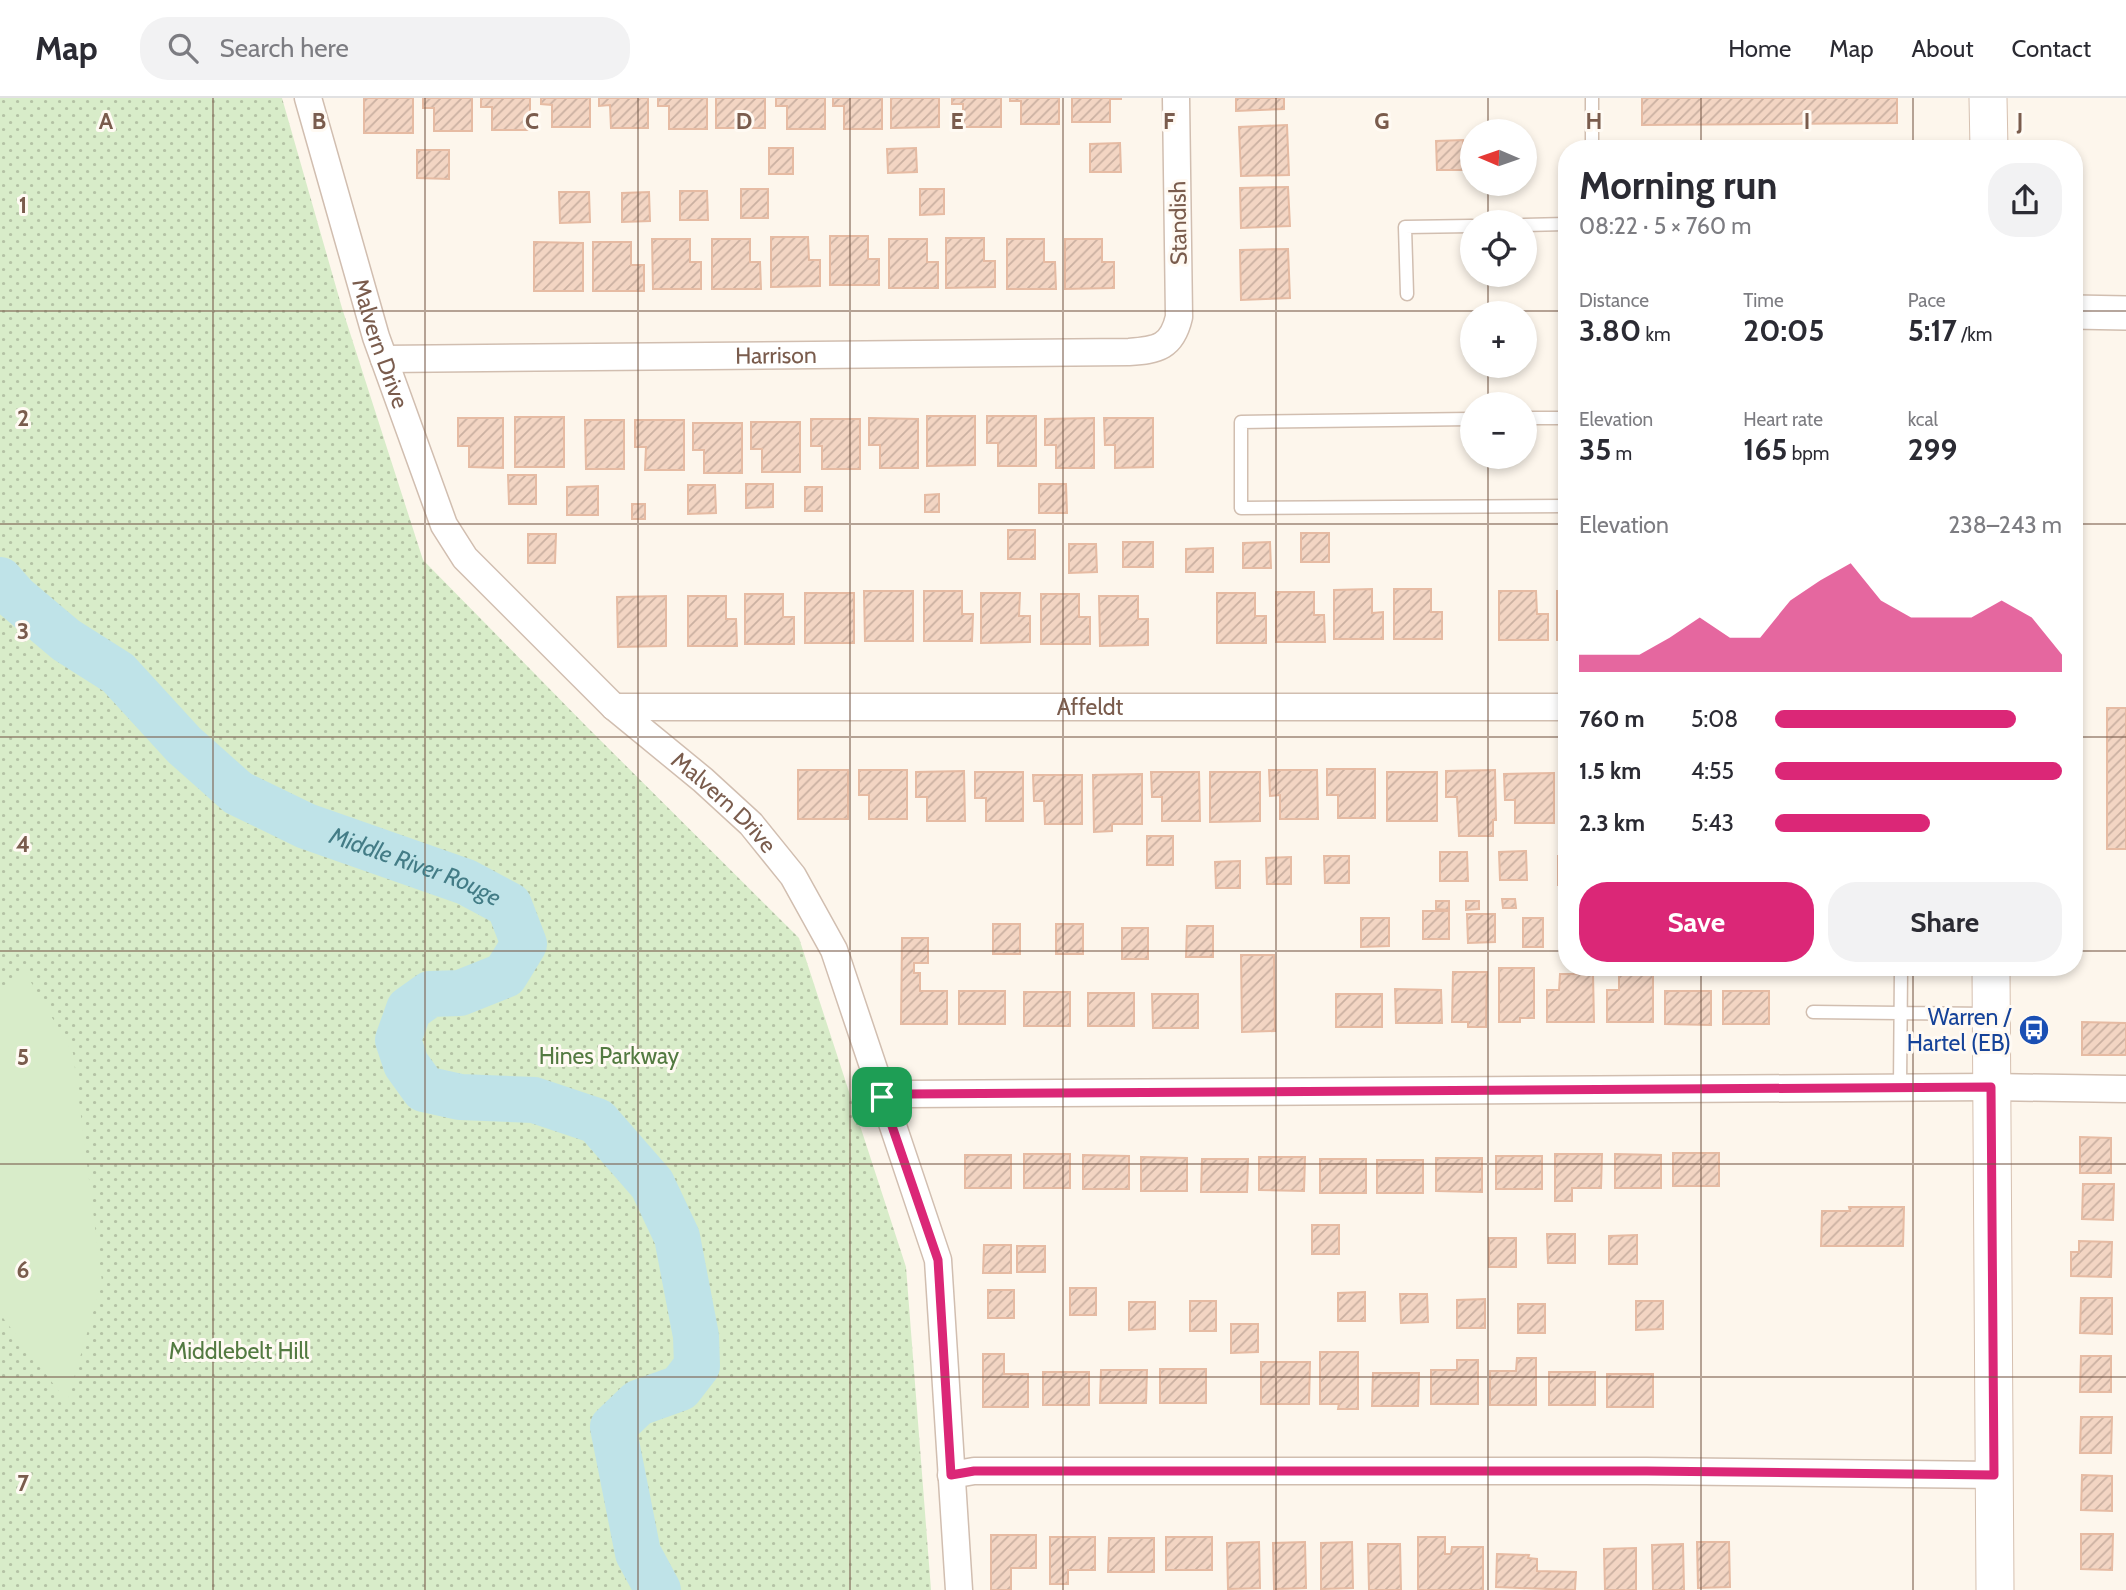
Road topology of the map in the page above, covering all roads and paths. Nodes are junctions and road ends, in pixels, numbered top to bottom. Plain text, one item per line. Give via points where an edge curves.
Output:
1 (308, 98) edge
2 (1176, 98) edge
3 (1592, 98) edge
4 (1988, 98) edge
5 (1592, 140) edge
6 (1989, 140) edge
7 (1558, 224) edge
8 (1537, 225) edge
9 (1460, 226) edge
10 (1407, 294) dead end
11 (2083, 312) edge
12 (2126, 313) edge
13 (1165, 345) joint
14 (384, 359) junction
15 (1537, 418) edge
16 (1558, 418) edge
17 (1460, 419) edge
18 (1558, 506) edge
19 (614, 707) junction
20 (1558, 707) edge
21 (1901, 976) edge
22 (1991, 976) edge
23 (1813, 1012) dead end
24 (1901, 1013) junction
25 (1991, 1014) junction
26 (1991, 1087) junction
27 (1900, 1088) junction
28 (2126, 1089) edge
29 (882, 1097) junction
30 (951, 1475) junction
31 (1994, 1475) junction
32 (959, 1590) edge
33 (1994, 1590) edge

1 - 14 street, Malvern Drive
2 - 13 street, Standish via 1180,317
3 - 5 lane
4 - 6 main road
7 - 8 lane
9 - 10 lane via 1405,227
11 - 12 street
13 - 14 street, Harrison via 1129,352
14 - 19 street, Malvern Drive via 444,525 465,558
15 - 16 lane
17 - 18 lane via 1241,422 1241,508
19 - 20 street, Affeldt
19 - 29 street, Malvern Drive via 751,824 793,876 834,950
21 - 24 lane
22 - 25 main road
23 - 24 lane
24 - 25 lane
24 - 27 lane
25 - 26 main road
26 - 27 street
26 - 28 street
26 - 31 main road
27 - 29 street
29 - 30 street, Malvern Drive via 938,1260
30 - 31 street via 974,1471 1660,1471
30 - 32 street, Malvern Drive
31 - 33 main road

